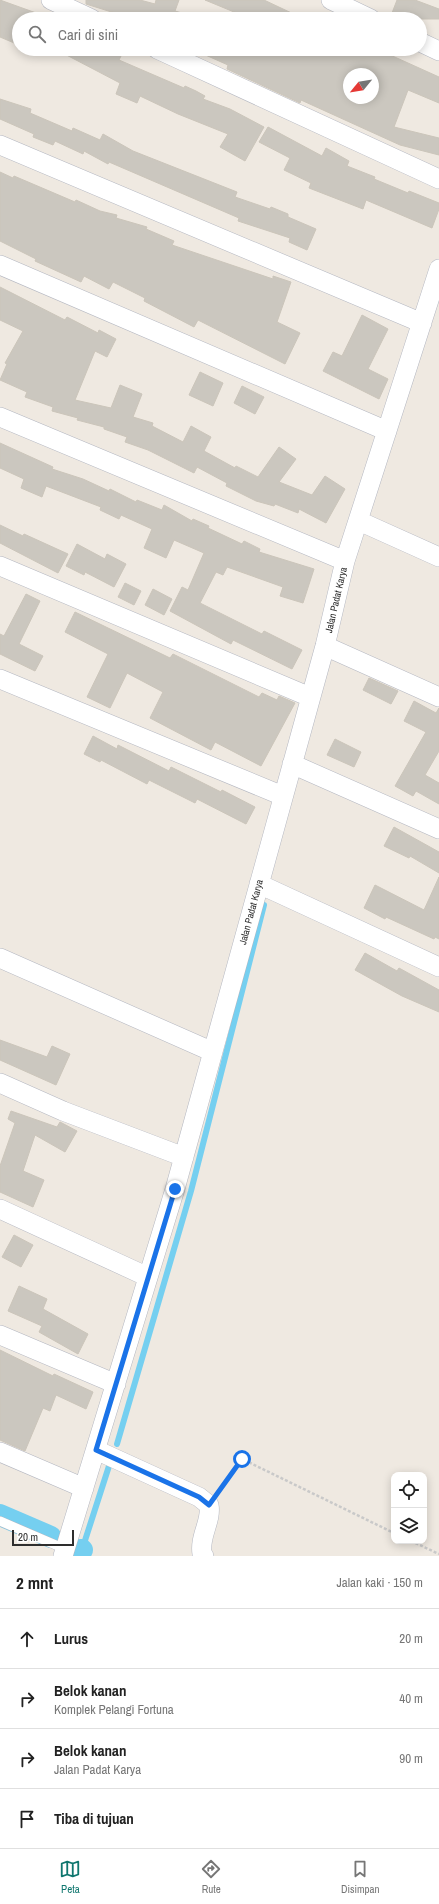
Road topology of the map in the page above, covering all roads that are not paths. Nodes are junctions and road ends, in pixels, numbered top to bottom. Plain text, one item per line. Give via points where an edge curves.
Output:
1 (51, 0) edge
2 (331, 0) edge
3 (77, 12) edge
4 (357, 12) edge
5 (427, 45) edge
6 (439, 50) edge
7 (173, 56) edge
8 (0, 145) edge
9 (439, 179) edge
10 (0, 265) edge
11 (439, 269) edge
12 (422, 323) junction
13 (0, 417) edge
14 (388, 430) junction
15 (359, 521) junction
16 (439, 558) edge
17 (345, 561) junction
18 (0, 566) edge
19 (325, 646) junction
20 (0, 679) edge
21 (310, 697) junction
22 (439, 697) edge
23 (292, 764) junction
24 (283, 796) junction
25 (439, 829) edge
26 (259, 884) junction
27 (0, 958) edge
28 (439, 967) edge
29 (213, 1052) junction
30 (0, 1083) edge
31 (184, 1157) junction
32 (0, 1209) edge
33 (148, 1277) junction
34 (0, 1335) edge
35 (116, 1384) junction
36 (96, 1450) junction
37 (0, 1452) edge
38 (84, 1488) junction
39 (0, 1521) edge
40 (64, 1553) edge
41 (204, 1556) edge

1 - 3 street
2 - 4 street
5 - 6 street
7 - 9 street
8 - 12 street
10 - 14 street
11 - 12 street, Jalan Padat Karya
12 - 14 street, Jalan Padat Karya
13 - 17 street
14 - 15 street, Jalan Padat Karya
15 - 16 street
15 - 17 street, Jalan Padat Karya
17 - 19 street, Jalan Padat Karya
18 - 21 street
19 - 21 street, Jalan Padat Karya
19 - 22 street
20 - 24 street
21 - 23 street, Jalan Padat Karya
23 - 24 street, Jalan Padat Karya
23 - 25 street
24 - 26 street, Jalan Padat Karya
26 - 28 street
26 - 29 street, Jalan Padat Karya
27 - 29 street
29 - 31 street, Jalan Padat Karya
30 - 31 street via 63,1111
31 - 33 street, Jalan Padat Karya
32 - 33 street
33 - 35 street, Jalan Padat Karya
34 - 35 street
35 - 36 street, Jalan Padat Karya
36 - 38 street, Jalan Padat Karya
36 - 41 street via 199,1497 209,1505 210,1511 201,1543
37 - 38 street
38 - 40 street, Jalan Padat Karya
39 - 40 lane

